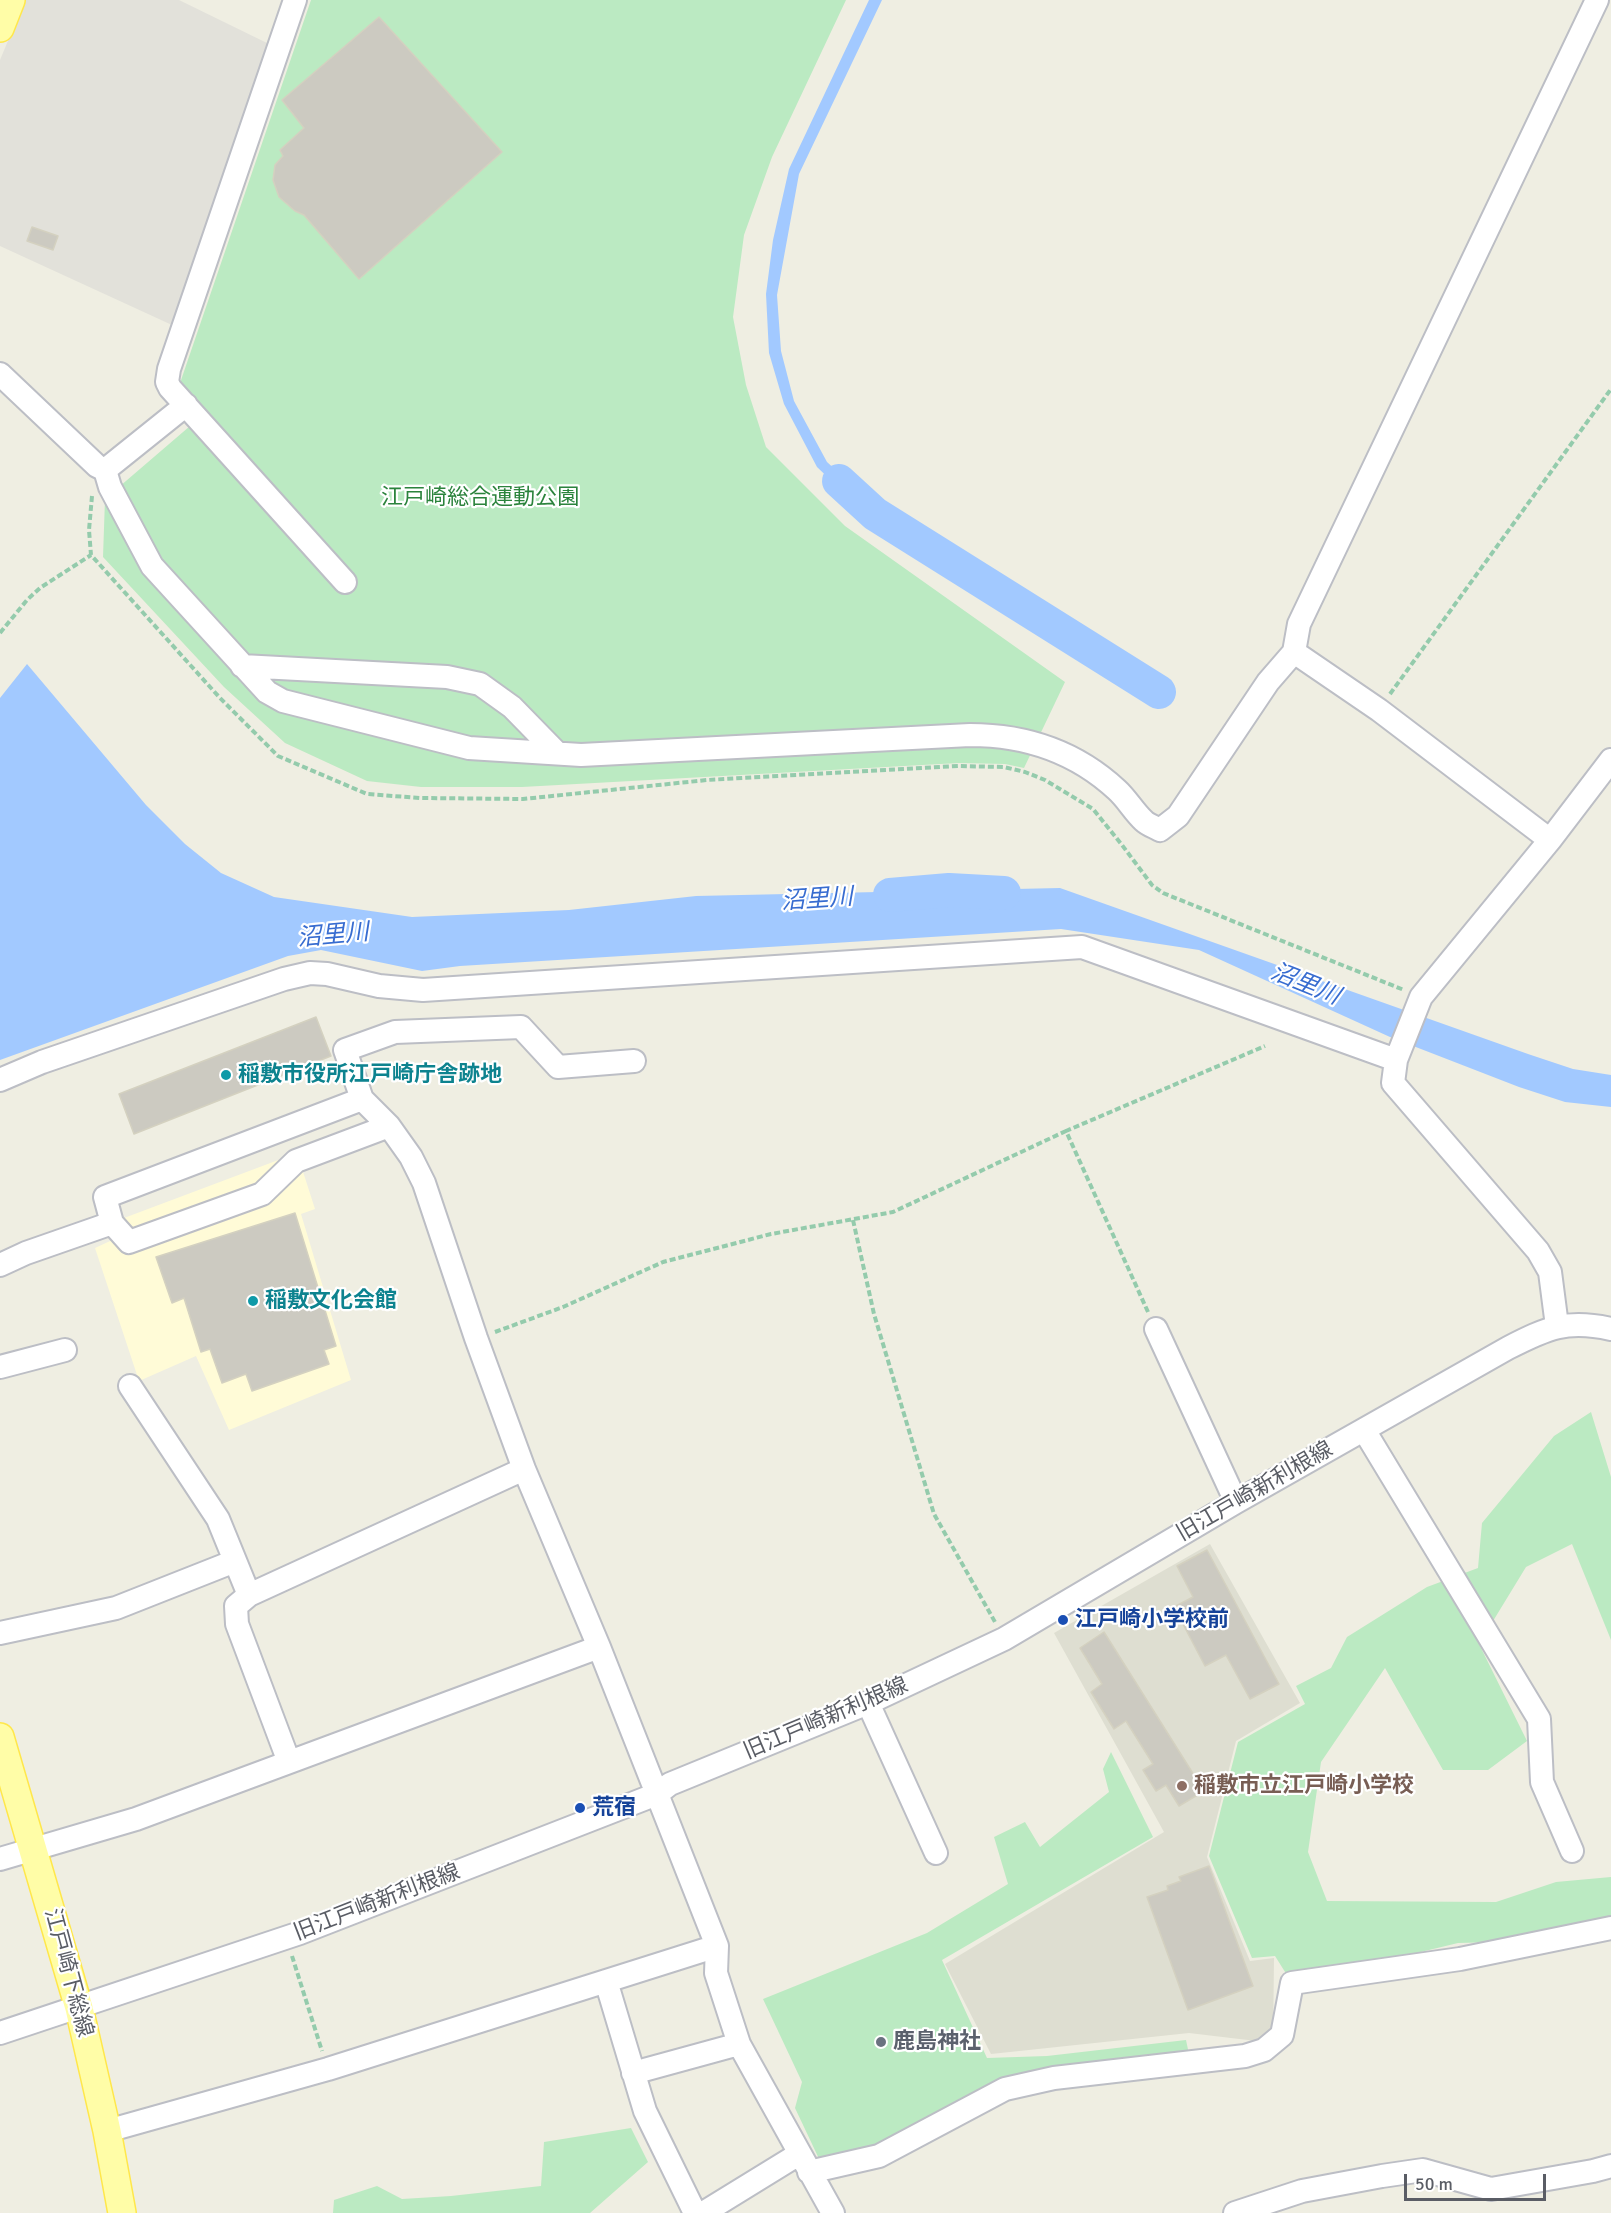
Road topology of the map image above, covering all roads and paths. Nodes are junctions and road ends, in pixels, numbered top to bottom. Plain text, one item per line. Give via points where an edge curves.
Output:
1 (11, 0) edge
2 (296, 0) edge
3 (1597, 0) edge
4 (0, 28) edge
5 (0, 374) edge
6 (1611, 390) edge
7 (186, 405) junction
8 (101, 468) junction
9 (91, 555) junction
10 (345, 582) dead end
11 (0, 633) edge
12 (1294, 652) junction
13 (242, 666) junction
14 (1378, 710) junction
15 (557, 753) junction
16 (1611, 760) edge
17 (1550, 840) junction
18 (1419, 1001) junction
19 (1265, 1047) dead end
20 (1398, 1055) junction
21 (634, 1061) dead end
22 (0, 1080) edge
23 (362, 1099) junction
24 (389, 1126) junction
25 (1065, 1131) junction
26 (852, 1220) junction
27 (112, 1223) junction
28 (0, 1265) edge
29 (1557, 1326) junction
30 (1156, 1329) joint
31 (1611, 1329) edge
32 (476, 1338) junction
33 (65, 1350) dead end
34 (0, 1367) edge
35 (130, 1386) dead end
36 (1364, 1430) junction
37 (524, 1469) junction
38 (1236, 1502) junction
39 (235, 1561) junction
40 (249, 1595) junction
41 (0, 1633) edge
42 (1004, 1639) junction
43 (599, 1647) junction
44 (868, 1703) junction
45 (0, 1737) edge
46 (289, 1762) junction
47 (657, 1794) junction
48 (34, 1849) junction
49 (1572, 1851) dead end
50 (936, 1853) dead end
51 (0, 1859) edge
52 (1611, 1928) edge
53 (286, 1938) junction
54 (717, 1946) junction
55 (606, 1981) junction
56 (79, 2008) junction
57 (0, 2033) edge
58 (739, 2044) junction
59 (328, 2069) junction
60 (633, 2073) junction
61 (106, 2131) junction
62 (804, 2163) junction
63 (1611, 2166) edge
64 (122, 2213) edge
65 (695, 2213) edge
66 (703, 2213) edge
67 (833, 2213) edge
68 (1235, 2213) edge

1 - 4 main road
2 - 7 street via 169,369 167,382
3 - 12 street via 1299,624
5 - 8 street
6 - 14 path
7 - 8 street
7 - 10 street
8 - 9 path via 90,504
8 - 13 street via 152,566
9 - 11 path via 40,588
9 - 18 path via 278,756 367,794 523,799 707,780 958,766 1004,767 1045,780 1093,809 1152,885 1163,893
12 - 14 street
12 - 15 street via 1268,682 1178,816 1160,830 1145,822 1097,772 1071,756 1024,739 970,735 581,755
13 - 15 street via 267,692 283,701 469,748
13 - 15 street via 447,676 480,684 512,707
14 - 17 street
16 - 17 street
17 - 18 street
18 - 20 street
19 - 25 path
20 - 22 street via 1082,947 423,990 310,973 42,1062
20 - 29 street via 1393,1083 1538,1251 1550,1272
21 - 23 street via 558,1066 521,1027 395,1032 345,1050
23 - 24 street
23 - 27 street via 105,1197
24 - 27 street via 296,1161 262,1194 129,1242
24 - 32 street via 424,1183
25 - 26 path via 893,1212
25 - 30 path
26 - 32 path via 771,1234 663,1262 563,1307
26 - 42 path via 874,1314 934,1514
27 - 28 street
29 - 31 street, 旧江戸崎新利根線 via 1579,1324
29 - 36 street, 旧江戸崎新利根線 via 1508,1348
30 - 38 street
32 - 37 street
33 - 34 street
35 - 39 street via 219,1519
36 - 38 street, 旧江戸崎新利根線
36 - 49 street via 1539,1719 1542,1782
37 - 40 street
37 - 43 street
38 - 42 street, 旧江戸崎新利根線
39 - 40 street
39 - 41 street via 116,1608
40 - 46 street via 236,1606 237,1624
42 - 44 street, 旧江戸崎新利根線
43 - 46 street
43 - 47 street
44 - 47 street, 旧江戸崎新利根線 via 670,1784
44 - 50 street
45 - 48 main road, 江戸崎下総線
46 - 48 street via 136,1818
47 - 53 street, 旧江戸崎新利根線
47 - 54 street
48 - 51 street
48 - 56 main road, 江戸崎下総線
52 - 62 street via 1460,1959 1292,1983 1282,2035 1264,2050 1245,2056 1054,2078 1005,2089 879,2156
53 - 56 street, 旧江戸崎新利根線
53 - 59 path
54 - 55 street
54 - 58 street via 716,1973
55 - 59 street
55 - 60 street
56 - 57 street, 旧江戸崎新利根線
56 - 61 main road, 江戸崎下総線
58 - 60 street
58 - 62 street
59 - 61 street
60 - 65 street via 645,2111
61 - 64 main road, 江戸崎下総線
62 - 66 street
62 - 67 street
63 - 68 street via 1491,2189 1424,2170 1302,2192

